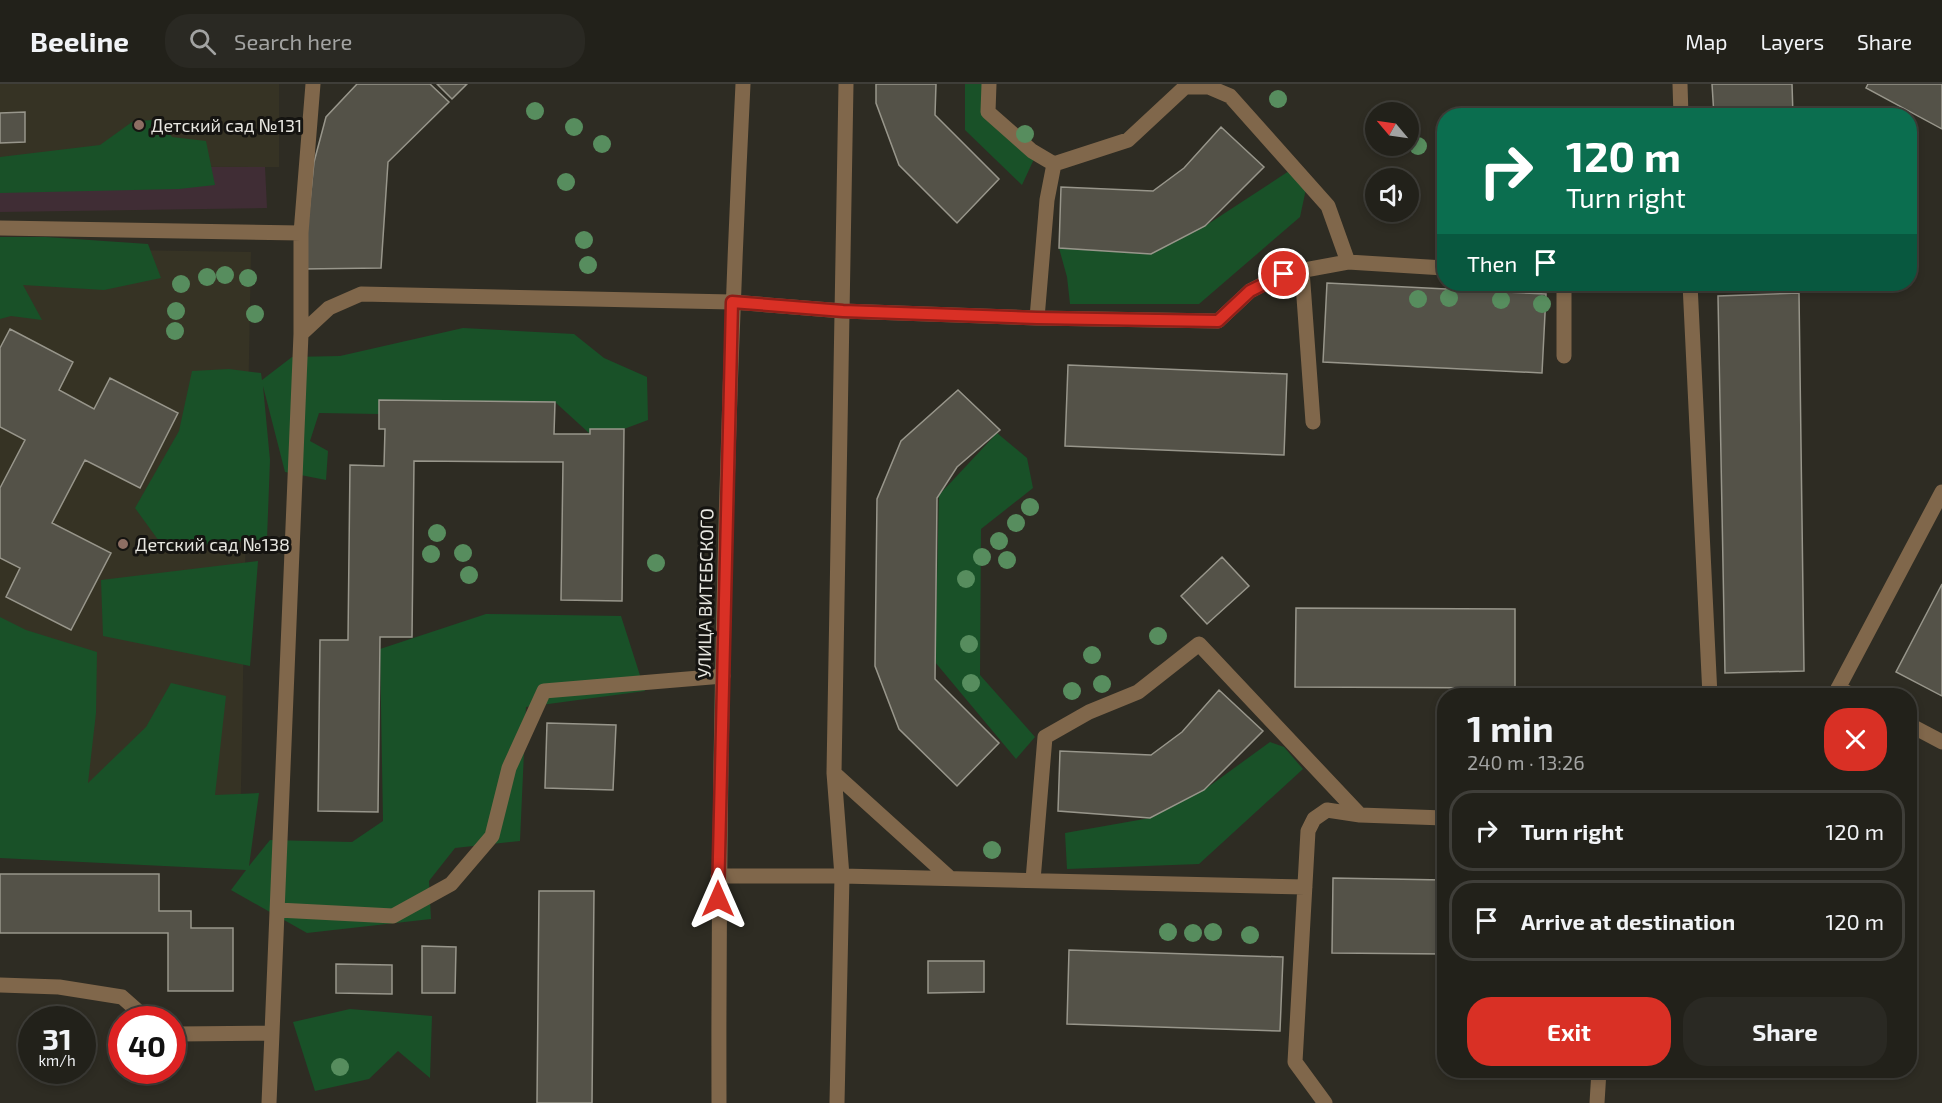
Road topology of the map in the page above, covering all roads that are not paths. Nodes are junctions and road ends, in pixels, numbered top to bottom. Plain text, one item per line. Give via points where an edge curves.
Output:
1 (313, 84) edge
2 (743, 84) edge
3 (846, 84) edge
4 (989, 84) edge
5 (1680, 84) edge
6 (1681, 108) edge
7 (1054, 164) junction
8 (0, 228) edge
9 (301, 233) junction
10 (1348, 262) junction
11 (1437, 268) edge
12 (1302, 270) junction
13 (1564, 291) edge
14 (1690, 291) edge
15 (732, 302) junction
16 (843, 311) junction
17 (1037, 318) junction
18 (301, 334) junction
19 (1564, 356) dead end
20 (1313, 422) dead end
21 (1942, 492) edge
22 (723, 676) junction
23 (1710, 688) edge
24 (1838, 688) edge
25 (1917, 729) edge
26 (1942, 742) edge
27 (834, 773) junction
28 (1360, 816) junction
29 (1437, 818) edge
30 (718, 876) junction
31 (842, 876) junction
32 (950, 878) junction
33 (1033, 880) junction
34 (1305, 887) junction
35 (278, 910) junction
36 (0, 985) edge
37 (132, 1006) edge
38 (272, 1033) junction
39 (186, 1034) edge
40 (1599, 1078) edge
41 (269, 1103) edge
42 (719, 1103) edge
43 (837, 1103) edge
44 (1325, 1103) edge
45 (1597, 1103) edge

1 - 9 street
2 - 15 street, УЛИЦА ВИТЕБСКОГО
3 - 16 street
4 - 7 street via 988,112 1032,151
5 - 6 street
7 - 10 street via 1128,140 1185,87 1209,87 1230,96 1328,206
7 - 17 street via 1047,200
8 - 9 street
9 - 18 street
10 - 11 street
10 - 12 street
12 - 17 street via 1284,274 1250,291 1218,321
12 - 20 street
13 - 19 street
14 - 23 street
15 - 16 street
15 - 18 street via 361,294 329,308
15 - 22 street, УЛИЦА ВИТЕБСКОГО
16 - 17 street
16 - 27 street
18 - 35 street
21 - 24 street
22 - 30 street, УЛИЦА ВИТЕБСКОГО
22 - 35 street via 544,691 509,768 492,836 451,884 393,916
25 - 26 street
27 - 31 street
27 - 32 street
28 - 29 street
28 - 33 street via 1199,644 1138,692 1089,712 1045,737
28 - 34 street via 1327,810 1314,819 1308,831
30 - 31 street
30 - 42 street, УЛИЦА ВИТЕБСКОГО
31 - 32 street
31 - 43 street
32 - 33 street
33 - 34 street
34 - 44 street via 1295,1062
35 - 38 street
36 - 37 street via 59,987 122,997
38 - 39 street
38 - 41 street
40 - 45 street

